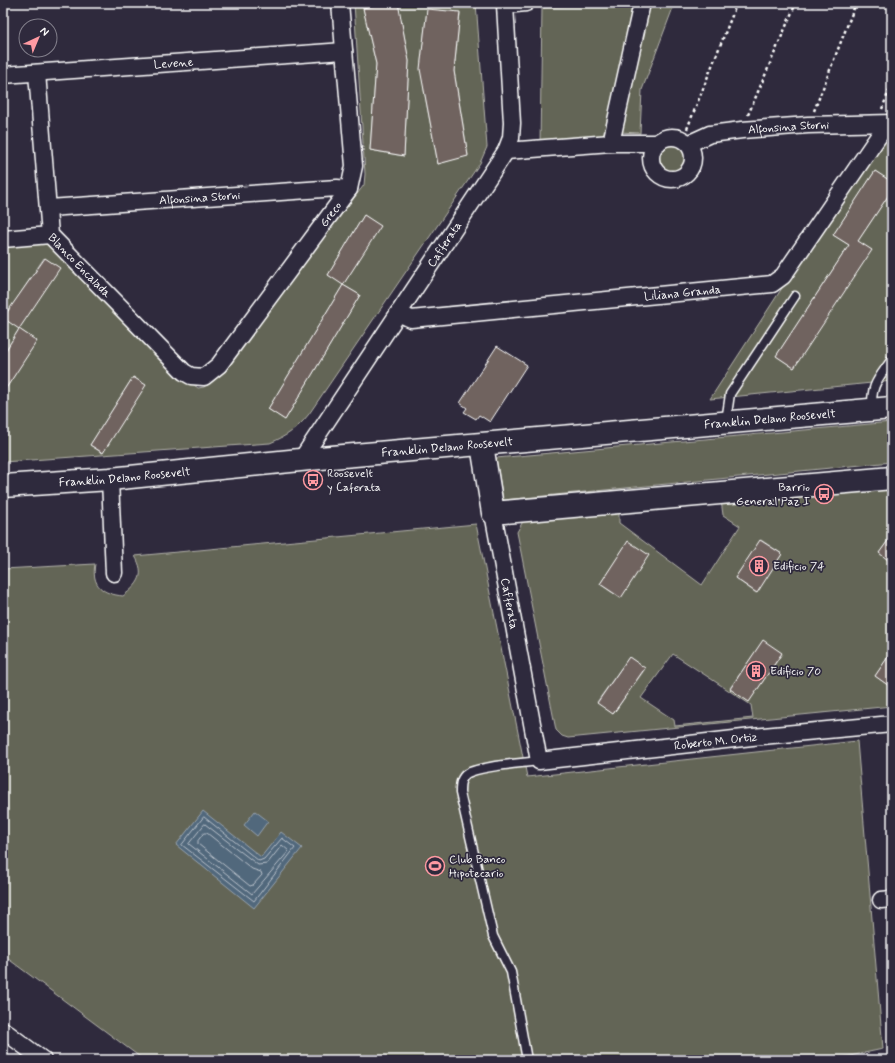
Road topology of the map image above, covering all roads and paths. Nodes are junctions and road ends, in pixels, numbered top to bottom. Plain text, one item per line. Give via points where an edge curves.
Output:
1 (340, 3) edge
2 (526, 3) edge
3 (642, 3) edge
4 (737, 3) edge
5 (796, 3) edge
6 (856, 3) edge
7 (344, 51) junction
8 (37, 73) junction
9 (3, 75) edge
10 (892, 83) edge
11 (885, 123) edge
12 (808, 125) junction
13 (742, 130) junction
14 (611, 142) junction
15 (683, 142) junction
16 (658, 143) junction
17 (506, 151) junction
18 (349, 189) junction
19 (50, 208) junction
20 (50, 235) junction
21 (3, 239) edge
22 (795, 296) dead end
23 (398, 313) junction
24 (892, 359) edge
25 (191, 376) joint
26 (883, 409) edge
27 (726, 423) junction
28 (482, 445) junction
29 (302, 460) junction
30 (892, 478) edge
31 (110, 479) junction
32 (3, 486) edge
33 (493, 513) junction
34 (114, 573) dead end
35 (892, 724) edge
36 (539, 762) junction
37 (3, 1030) edge
38 (43, 1060) edge
39 (527, 1060) edge

1 - 7 street, Greco
2 - 17 street, Cafferata via 505,4 512,123 511,138
3 - 14 street
4 - 15 path
5 - 13 path
6 - 12 path
7 - 8 street, Levene
7 - 18 street, Greco via 354,166
8 - 9 street, Levene
8 - 19 street, Blanco Encalada
10 - 11 path
11 - 12 street, Alfonsina Storni
11 - 23 street, Liliana Granda via 784,276 778,281 411,319
12 - 13 street, Alfonsina Storni
13 - 15 street, Alfonsina Storni via 710,134
14 - 16 street, Alfonsina Storni
14 - 17 street, Alfonsina Storni
15 - 16 street, Alfonsina Storni via 670,138
15 - 16 street via 693,156 690,169 680,178 674,179 661,176 653,167 651,154
17 - 23 street, Cafferata
18 - 19 street, Alfonsina Storni
18 - 25 street, Greco via 219,364 204,377
19 - 20 street, Blanco Encalada
20 - 21 street
20 - 25 street, Blanco Encalada via 184,372
22 - 27 lane via 730,394
23 - 29 street, Cafferata
24 - 26 lane via 872,389 871,397
26 - 27 street, Franklin Delano Roosevelt
27 - 28 street, Franklin Delano Roosevelt
28 - 29 street, Franklin Delano Roosevelt
28 - 33 street, Cafferata
29 - 31 street, Franklin Delano Roosevelt
30 - 33 street
31 - 32 street, Franklin Delano Roosevelt
31 - 34 street
33 - 36 street, Cafferata
35 - 36 street, Roberto M. Ortiz via 752,737
36 - 39 lane via 476,769 465,776 460,784 494,936 511,972
37 - 38 street

